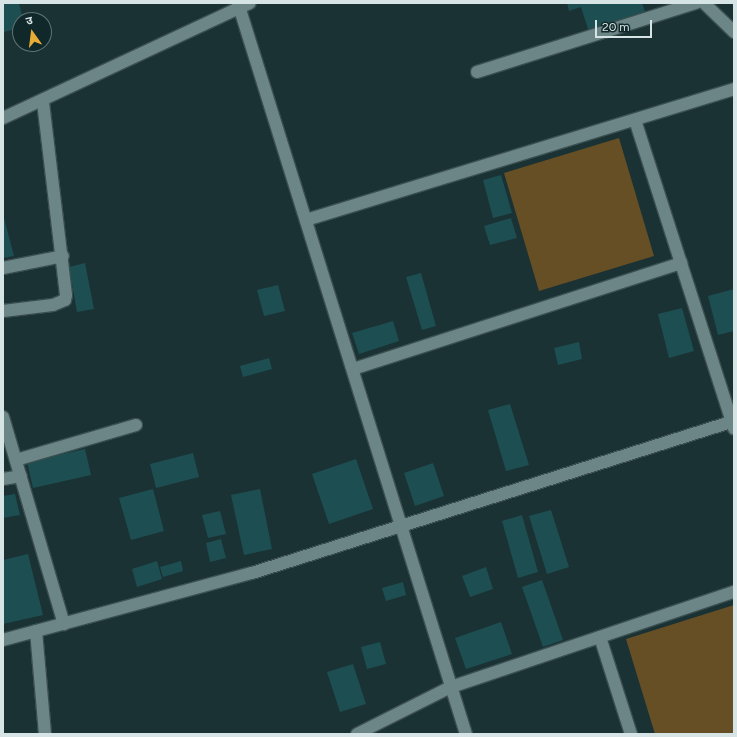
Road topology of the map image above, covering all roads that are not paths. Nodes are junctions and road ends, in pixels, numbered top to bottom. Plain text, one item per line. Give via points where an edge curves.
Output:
1 (696, 3) edge
2 (704, 3) edge
3 (243, 5) edge
4 (734, 32) edge
5 (478, 72) dead end
6 (734, 89) edge
7 (43, 102) junction
8 (3, 118) edge
9 (635, 120) junction
10 (306, 220) junction
11 (63, 256) junction
12 (681, 264) junction
13 (3, 268) edge
14 (3, 311) edge
15 (353, 369) junction
16 (3, 417) edge
17 (733, 424) edge
18 (136, 425) dead end
19 (16, 460) junction
20 (20, 476) junction
21 (3, 479) edge
22 (402, 527) junction
23 (734, 592) edge
24 (64, 624) junction
25 (36, 631) junction
26 (600, 637) junction
27 (3, 640) edge
28 (451, 687) junction
29 (45, 734) edge
30 (357, 734) edge
31 (466, 734) edge
32 (631, 734) edge

1 - 5 street
2 - 4 street
3 - 7 street
3 - 10 street
6 - 9 street
7 - 8 street
7 - 11 street
9 - 10 street
9 - 12 street
10 - 15 street
11 - 13 street
11 - 14 street via 65,300 53,305
12 - 15 street
12 - 17 street
15 - 22 street
16 - 19 street
17 - 22 street
18 - 19 street
19 - 20 street
20 - 21 street
20 - 24 street
22 - 24 street via 252,573
22 - 28 street
23 - 26 street
24 - 25 street
25 - 27 street
25 - 29 street
26 - 28 street
26 - 32 street
28 - 30 street
28 - 31 street

